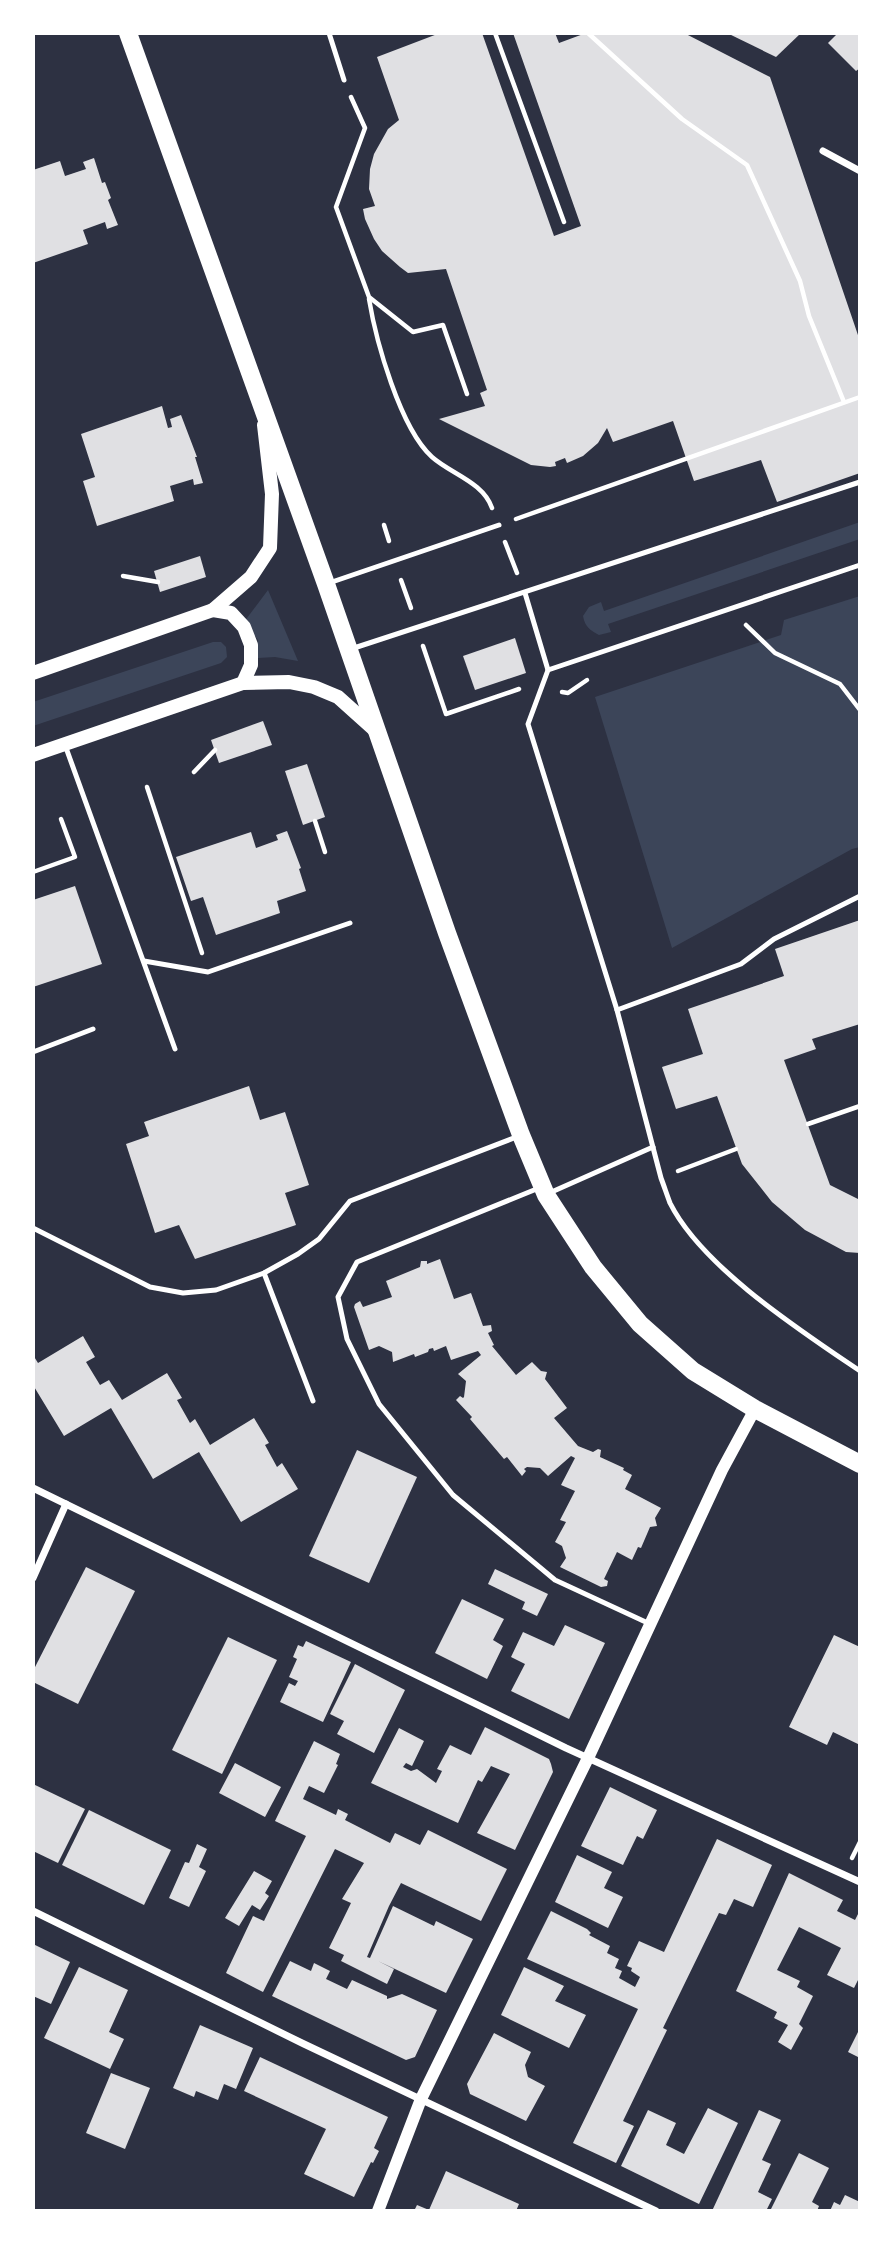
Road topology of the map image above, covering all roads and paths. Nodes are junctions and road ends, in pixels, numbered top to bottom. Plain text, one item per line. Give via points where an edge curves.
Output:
1 (128, 33) edge
2 (329, 33) edge
3 (495, 33) edge
4 (588, 33) edge
5 (344, 80) joint
6 (823, 150) dead end
7 (860, 171) edge
8 (564, 222) dead end
9 (369, 297) junction
10 (467, 394) dead end
11 (860, 397) edge
12 (844, 402) junction
13 (262, 406) junction
14 (860, 482) edge
15 (384, 525) dead end
16 (499, 525) junction
17 (395, 561) junction
18 (860, 565) edge
19 (123, 576) dead end
20 (158, 582) dead end
21 (326, 584) junction
22 (526, 593) junction
23 (213, 610) junction
24 (746, 625) dead end
25 (417, 626) junction
26 (348, 650) junction
27 (548, 670) junction
28 (33, 673) edge
29 (243, 683) junction
30 (521, 689) dead end
31 (860, 710) edge
32 (377, 732) junction
33 (65, 744) junction
34 (215, 750) dead end
35 (33, 755) edge
36 (194, 772) dead end
37 (147, 787) dead end
38 (61, 818) dead end
39 (315, 821) dead end
40 (325, 852) dead end
41 (33, 872) edge
42 (860, 896) edge
43 (350, 923) dead end
44 (144, 961) junction
45 (208, 972) junction
46 (617, 1010) junction
47 (93, 1029) dead end
48 (175, 1049) dead end
49 (33, 1052) edge
50 (860, 1106) edge
51 (808, 1124) dead end
52 (521, 1136) junction
53 (653, 1147) junction
54 (736, 1149) dead end
55 (661, 1178) junction
56 (544, 1191) junction
57 (33, 1228) edge
58 (264, 1273) junction
59 (860, 1371) edge
60 (313, 1401) dead end
61 (755, 1409) junction
62 (860, 1464) edge
63 (33, 1489) edge
64 (66, 1504) junction
65 (33, 1578) edge
66 (650, 1624) junction
67 (587, 1758) junction
68 (860, 1882) edge
69 (33, 1911) edge
70 (421, 2099) junction
71 (378, 2211) edge
72 (656, 2211) edge

1 - 13 main road
2 - 5 lane
3 - 8 path
4 - 12 path via 682,119 747,165 800,281 809,316
5 - 9 path via 365,128 336,207
6 - 7 street
9 - 10 path via 413,332 443,325
9 - 16 path via 376,337 412,434 432,457 488,495
11 - 12 path
12 - 16 path
13 - 21 main road
13 - 23 main road via 272,494 270,548 251,577
14 - 22 lane
15 - 17 path
16 - 17 lane
16 - 22 path
17 - 21 lane
17 - 25 path
18 - 27 lane
19 - 20 path
21 - 26 main road
22 - 25 lane
22 - 27 lane
23 - 28 main road
23 - 29 main road via 231,613 244,627 251,645 251,665
24 - 31 path via 775,653 840,684
25 - 26 lane
25 - 30 path via 446,714
26 - 32 main road
27 - 46 lane via 528,724
29 - 32 main road via 289,682 314,687 338,697
29 - 33 main road
32 - 52 main road
33 - 35 main road
33 - 44 lane
34 - 36 path
37 - 45 path
38 - 41 path via 75,857
39 - 40 path
42 - 46 lane via 774,939 741,964
43 - 45 lane
44 - 45 lane
44 - 48 lane
46 - 53 lane
47 - 49 lane
50 - 51 path
52 - 56 main road
52 - 58 lane via 350,1201 319,1239
53 - 55 lane
53 - 56 lane
54 - 55 path
55 - 59 lane via 671,1204 709,1256 769,1307
56 - 61 main road via 593,1267 640,1324 693,1371
56 - 66 lane via 357,1262 338,1297 346,1339 379,1404 453,1495 555,1580
57 - 58 lane via 150,1287 183,1293 216,1290
58 - 60 lane
61 - 62 main road
61 - 66 street
63 - 64 street
64 - 65 street
64 - 67 street
66 - 67 street
67 - 68 street
67 - 70 street
69 - 70 street
70 - 71 street
70 - 72 street

